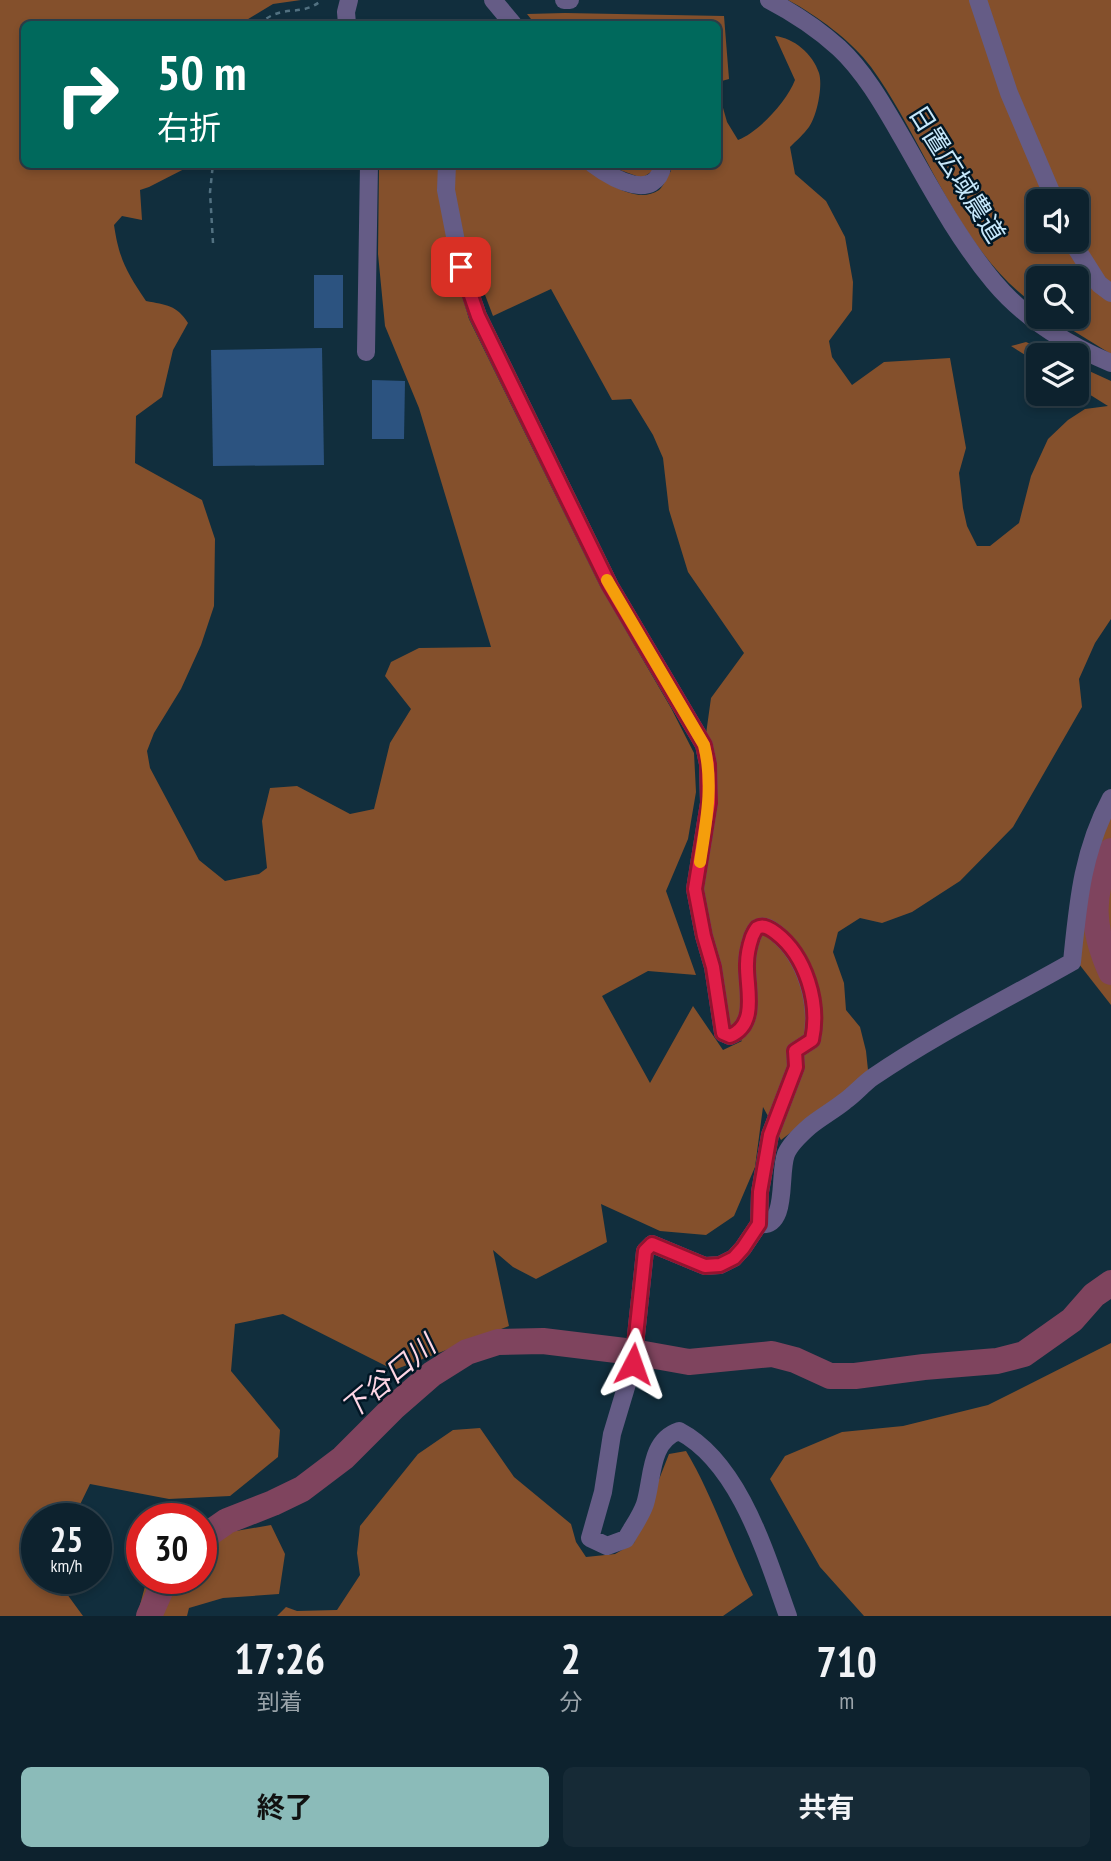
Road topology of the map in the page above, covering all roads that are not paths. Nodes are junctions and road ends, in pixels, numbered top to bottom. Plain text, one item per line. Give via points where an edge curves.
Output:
1 (349, 0) edge
2 (493, 0) edge
3 (564, 0) edge
4 (570, 0) edge
5 (769, 0) edge
6 (978, 0) edge
7 (347, 21) edge
8 (510, 21) edge
9 (369, 168) edge
10 (447, 168) edge
11 (598, 168) edge
12 (662, 168) edge
13 (1050, 189) edge
14 (1079, 252) edge
15 (1111, 293) edge
16 (366, 352) dead end
17 (1111, 363) edge
18 (1111, 798) edge
19 (759, 1224) junction
20 (788, 1616) edge

1 - 7 street
2 - 8 street
3 - 4 street
5 - 17 street, 日置広域農道 via 821,33 857,70 995,283 1067,343
6 - 13 street via 1009,93
9 - 16 street
10 - 19 street via 446,190 461,267 478,316 610,586 704,745 709,803 695,889 723,1033 736,1034 747,1016 747,965 755,929 769,927 783,939 798,958 809,985 812,1040 795,1051 796,1067 770,1135
11 - 12 street via 631,185 647,186 657,180
14 - 15 street via 1099,284
18 - 19 street via 1083,867 1072,962 869,1079 806,1129 787,1150 781,1168 777,1217
19 - 20 street via 734,1258 720,1265 705,1266 652,1244 645,1251 633,1364 612,1434 590,1538 607,1546 626,1539 645,1504 661,1444 679,1431 709,1455 739,1496

